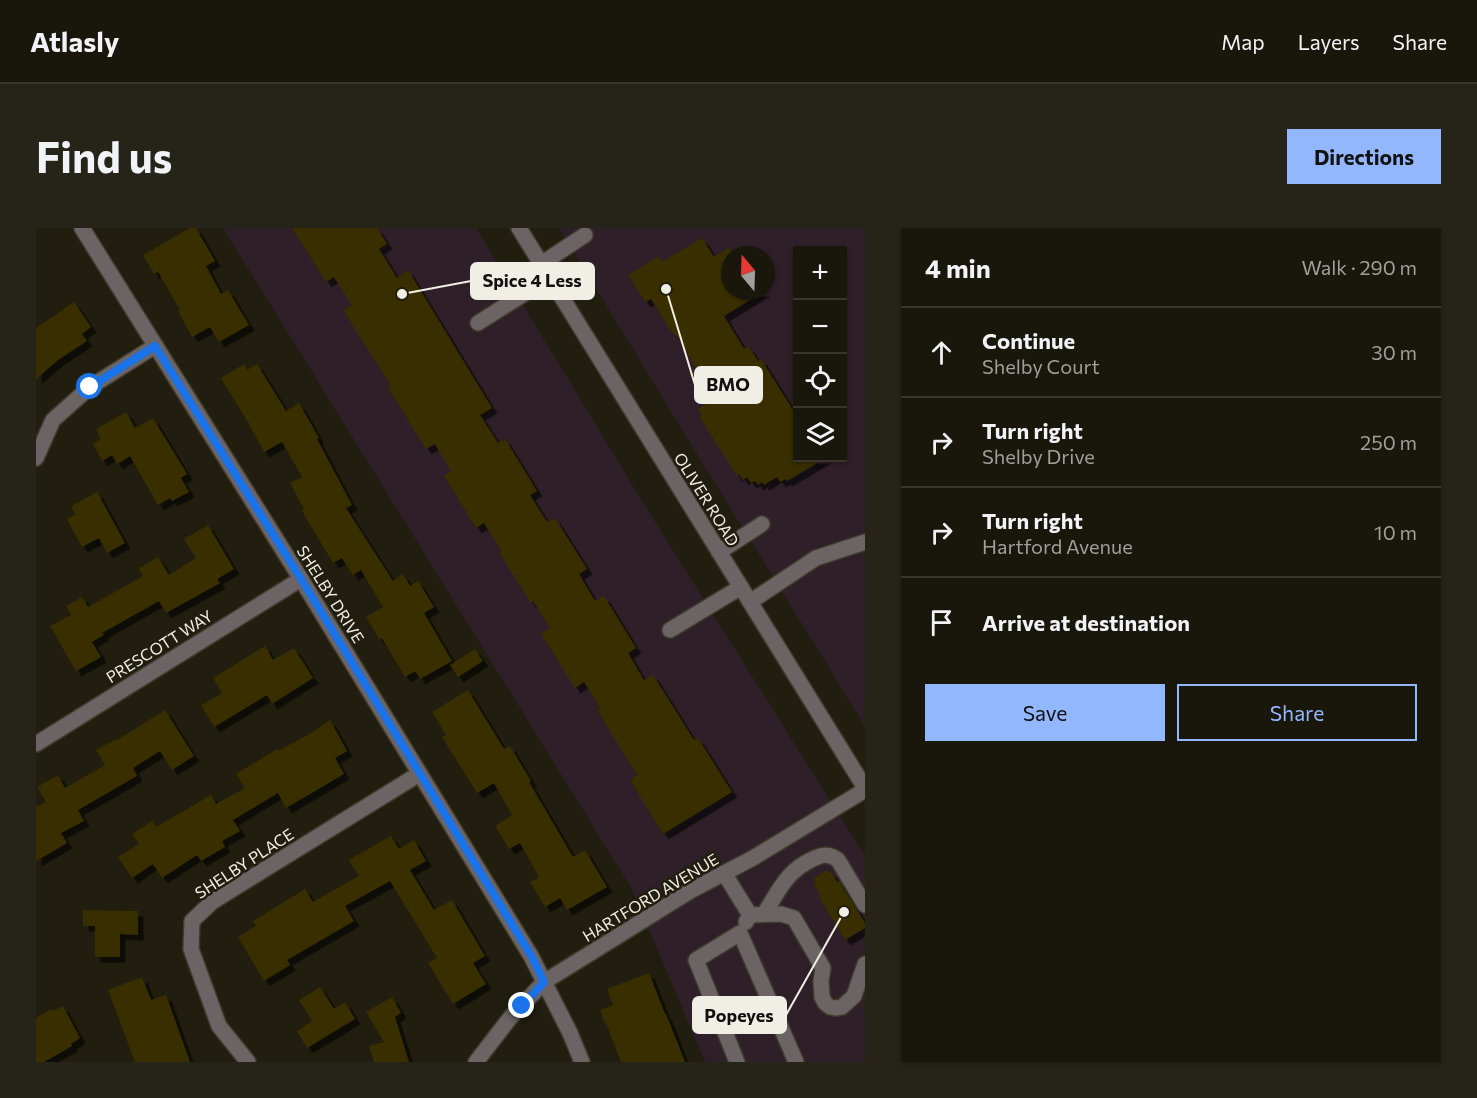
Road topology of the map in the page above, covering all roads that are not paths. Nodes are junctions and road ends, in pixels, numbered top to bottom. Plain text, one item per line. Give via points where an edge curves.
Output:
1 (82, 228) edge
2 (519, 228) edge
3 (585, 235) dead end
4 (541, 264) junction
5 (549, 278) junction
6 (478, 323) dead end
7 (155, 346) junction
8 (36, 458) edge
9 (762, 524) dead end
10 (865, 542) edge
11 (719, 552) junction
12 (301, 579) junction
13 (741, 587) junction
14 (750, 602) junction
15 (670, 630) dead end
16 (36, 744) edge
17 (419, 774) junction
18 (865, 789) edge
19 (724, 873) junction
20 (865, 905) edge
21 (757, 915) junction
22 (740, 933) junction
23 (865, 964) edge
24 (544, 982) junction
25 (248, 1062) edge
26 (476, 1062) edge
27 (582, 1062) edge
28 (737, 1062) edge
29 (796, 1062) edge

1 - 7 street, SHELBY DRIVE
2 - 4 street, OLIVER ROAD
3 - 4 street
4 - 5 street, OLIVER ROAD
5 - 6 street
5 - 11 street, OLIVER ROAD
7 - 8 street via 90,387 53,420
7 - 12 street, SHELBY DRIVE
9 - 11 street
10 - 14 street via 816,558
11 - 13 street, OLIVER ROAD
12 - 16 street, PRESCOTT WAY
12 - 17 street, SHELBY DRIVE
13 - 14 street, OLIVER ROAD
13 - 15 street
14 - 18 street, OLIVER ROAD
17 - 24 street, SHELBY DRIVE
17 - 25 street, SHELBY PLACE via 212,902 192,921 191,949 219,1026
18 - 19 street, HARTFORD AVENUE
19 - 21 street
19 - 24 street, HARTFORD AVENUE
20 - 21 street via 838,860 826,855 793,871
21 - 22 street
21 - 23 street via 794,918 822,968 822,997 830,1007 842,1007 854,996
22 - 28 street via 696,960
22 - 29 street
24 - 26 street, HARTFORD AVENUE
24 - 27 street, SHELBY DRIVE

